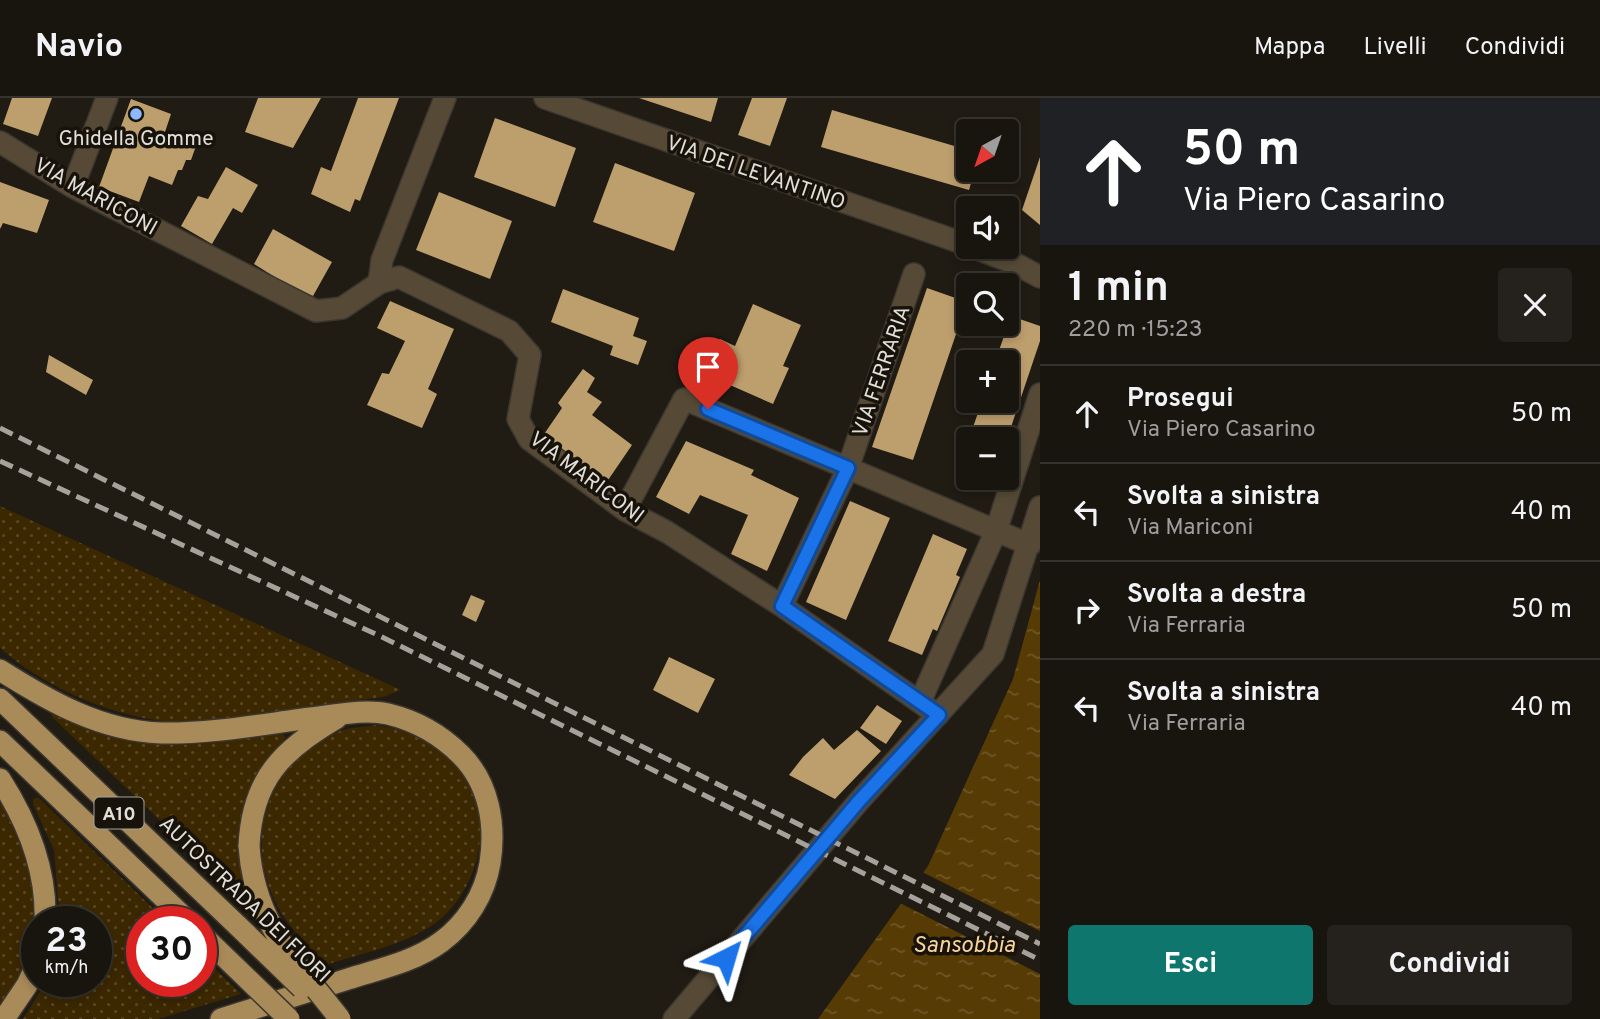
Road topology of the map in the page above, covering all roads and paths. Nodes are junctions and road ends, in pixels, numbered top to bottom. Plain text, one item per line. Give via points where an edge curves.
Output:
1 (107, 98) edge
2 (445, 98) edge
3 (545, 98) edge
4 (0, 142) edge
5 (74, 187) junction
6 (956, 241) edge
7 (1004, 259) edge
8 (914, 274) dead end
9 (1040, 277) edge
10 (379, 283) junction
11 (1040, 394) edge
12 (848, 468) junction
13 (1040, 507) edge
14 (625, 510) junction
15 (996, 531) junction
16 (1030, 545) junction
17 (782, 606) junction
18 (0, 670) edge
19 (0, 699) edge
20 (920, 702) junction
21 (345, 714) junction
22 (939, 715) junction
23 (0, 741) edge
24 (0, 779) edge
25 (43, 906) edge
26 (172, 906) edge
27 (217, 949) edge
28 (21, 994) edge
29 (4, 1019) edge
30 (221, 1019) edge
31 (289, 1019) edge
32 (334, 1019) edge
33 (340, 1019) edge
34 (674, 1019) edge

1 - 5 street
2 - 10 street via 382,260
3 - 6 street, VIA DEI LEVANTINO
4 - 5 street, VIA MARICONI
5 - 10 street, VIA MARICONI via 316,311 342,308
7 - 9 street, VIA DEI LEVANTINO
8 - 12 street, VIA FERRARIA
10 - 14 street, VIA MARICONI via 399,277 509,331 530,355 518,419 529,439
11 - 15 street
12 - 14 street via 684,399
12 - 15 street
12 - 17 street, VIA FERRARIA
13 - 16 street
14 - 17 street, VIA MARICONI
15 - 16 street
15 - 20 street
16 - 22 street via 993,654
17 - 20 street, VIA MARICONI
18 - 21 highway via 95,721 161,733
19 - 32 highway, AUTOSTRADA DEI FIORI / A10, bridge
20 - 22 street, VIA MARICONI
21 - 30 highway via 386,713 420,724 445,739 468,763 483,786 491,817 488,876 476,904 440,943 405,961
21 - 33 highway, bridge via 300,740 271,770 256,798 249,846 251,872 274,934
22 - 34 street
23 - 26 highway, A10
24 - 25 highway via 34,849
27 - 31 highway, bridge
28 - 29 highway

